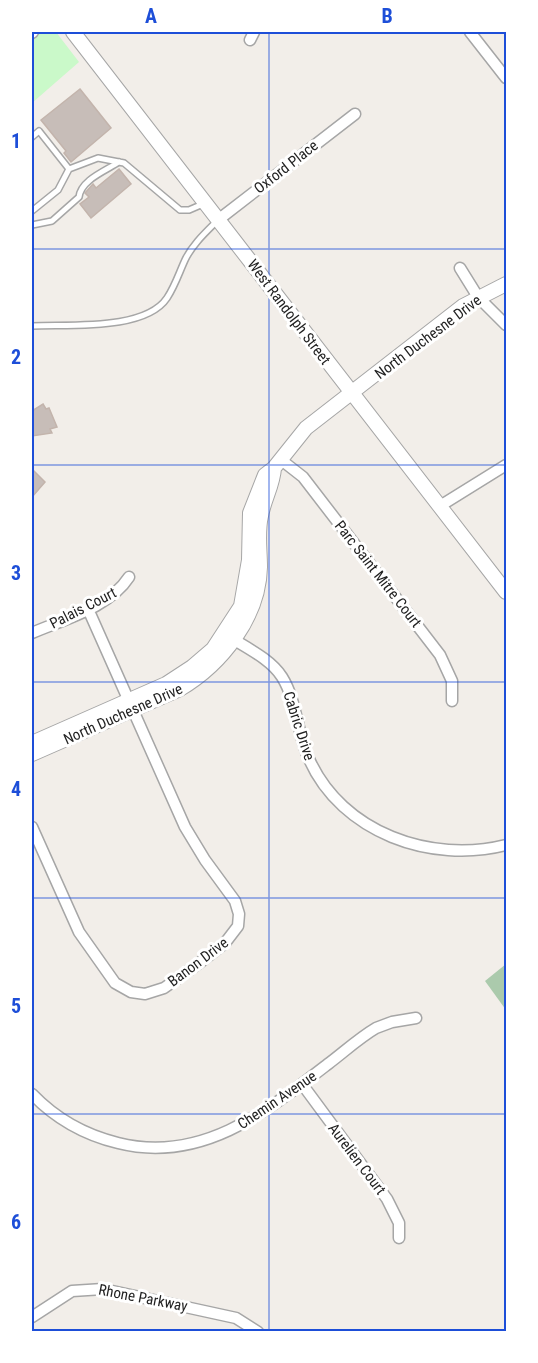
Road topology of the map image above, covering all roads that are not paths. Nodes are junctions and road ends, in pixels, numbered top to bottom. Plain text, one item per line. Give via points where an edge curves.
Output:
1 (73, 32) edge
2 (470, 32) edge
3 (507, 78) edge
4 (355, 114) dead end
5 (32, 137) edge
6 (118, 162) junction
7 (69, 169) junction
8 (205, 203) junction
9 (32, 211) edge
10 (218, 220) junction
11 (32, 225) edge
12 (460, 268) dead end
13 (507, 284) edge
14 (478, 297) junction
15 (32, 326) edge
16 (507, 326) edge
17 (352, 395) junction
18 (277, 464) junction
19 (507, 465) edge
20 (440, 506) junction
21 (129, 578) dead end
22 (507, 592) edge
23 (88, 609) junction
24 (32, 633) edge
25 (229, 637) junction
26 (452, 701) dead end
27 (130, 706) junction
28 (32, 743) edge
29 (32, 754) edge
30 (32, 827) edge
31 (507, 845) edge
32 (416, 1018) dead end
33 (302, 1084) junction
34 (32, 1094) edge
35 (399, 1238) dead end
36 (32, 1317) edge
37 (258, 1332) edge

1 - 8 street, West Randolph Street
2 - 3 street
4 - 10 street, Oxford Place
5 - 7 lane via 39,131
6 - 7 lane via 98,158
6 - 8 lane via 180,210
6 - 11 lane via 85,183 79,197 52,222
7 - 9 lane via 58,190
8 - 10 street, West Randolph Street
10 - 15 lane via 185,260 165,301 148,315 126,321
10 - 17 street, West Randolph Street
12 - 14 street
13 - 14 street, North Duchesne Drive
14 - 16 street
14 - 17 street, North Duchesne Drive
17 - 18 street, North Duchesne Drive via 306,428
17 - 20 street, West Randolph Street
18 - 25 street, North Duchesne Drive via 260,481 253,502 245,591
18 - 26 street, Parc Saint Mitre Court via 303,477 440,655 452,681
19 - 20 street
20 - 22 street, West Randolph Street
21 - 23 street, Palais Court via 121,590
23 - 24 street, Palais Court
23 - 27 street, Banon Drive
25 - 27 street, North Duchesne Drive via 180,676
25 - 31 street, Cabric Drive via 280,674 315,772 357,819 393,838 442,849 482,850
27 - 28 street, North Duchesne Drive
27 - 29 street, North Duchesne Drive
27 - 30 street, Banon Drive via 185,827 235,901 239,920 231,937 164,988 145,994 125,989 116,983 79,932
32 - 33 street, Chemin Avenue via 392,1022 369,1032
33 - 34 street, Chemin Avenue via 249,1122 193,1145 169,1148 141,1148 101,1139 63,1120
33 - 35 street, Aurelien Court via 387,1199 399,1223
36 - 37 street, Rhone Parkway via 72,1291 104,1288 236,1318

